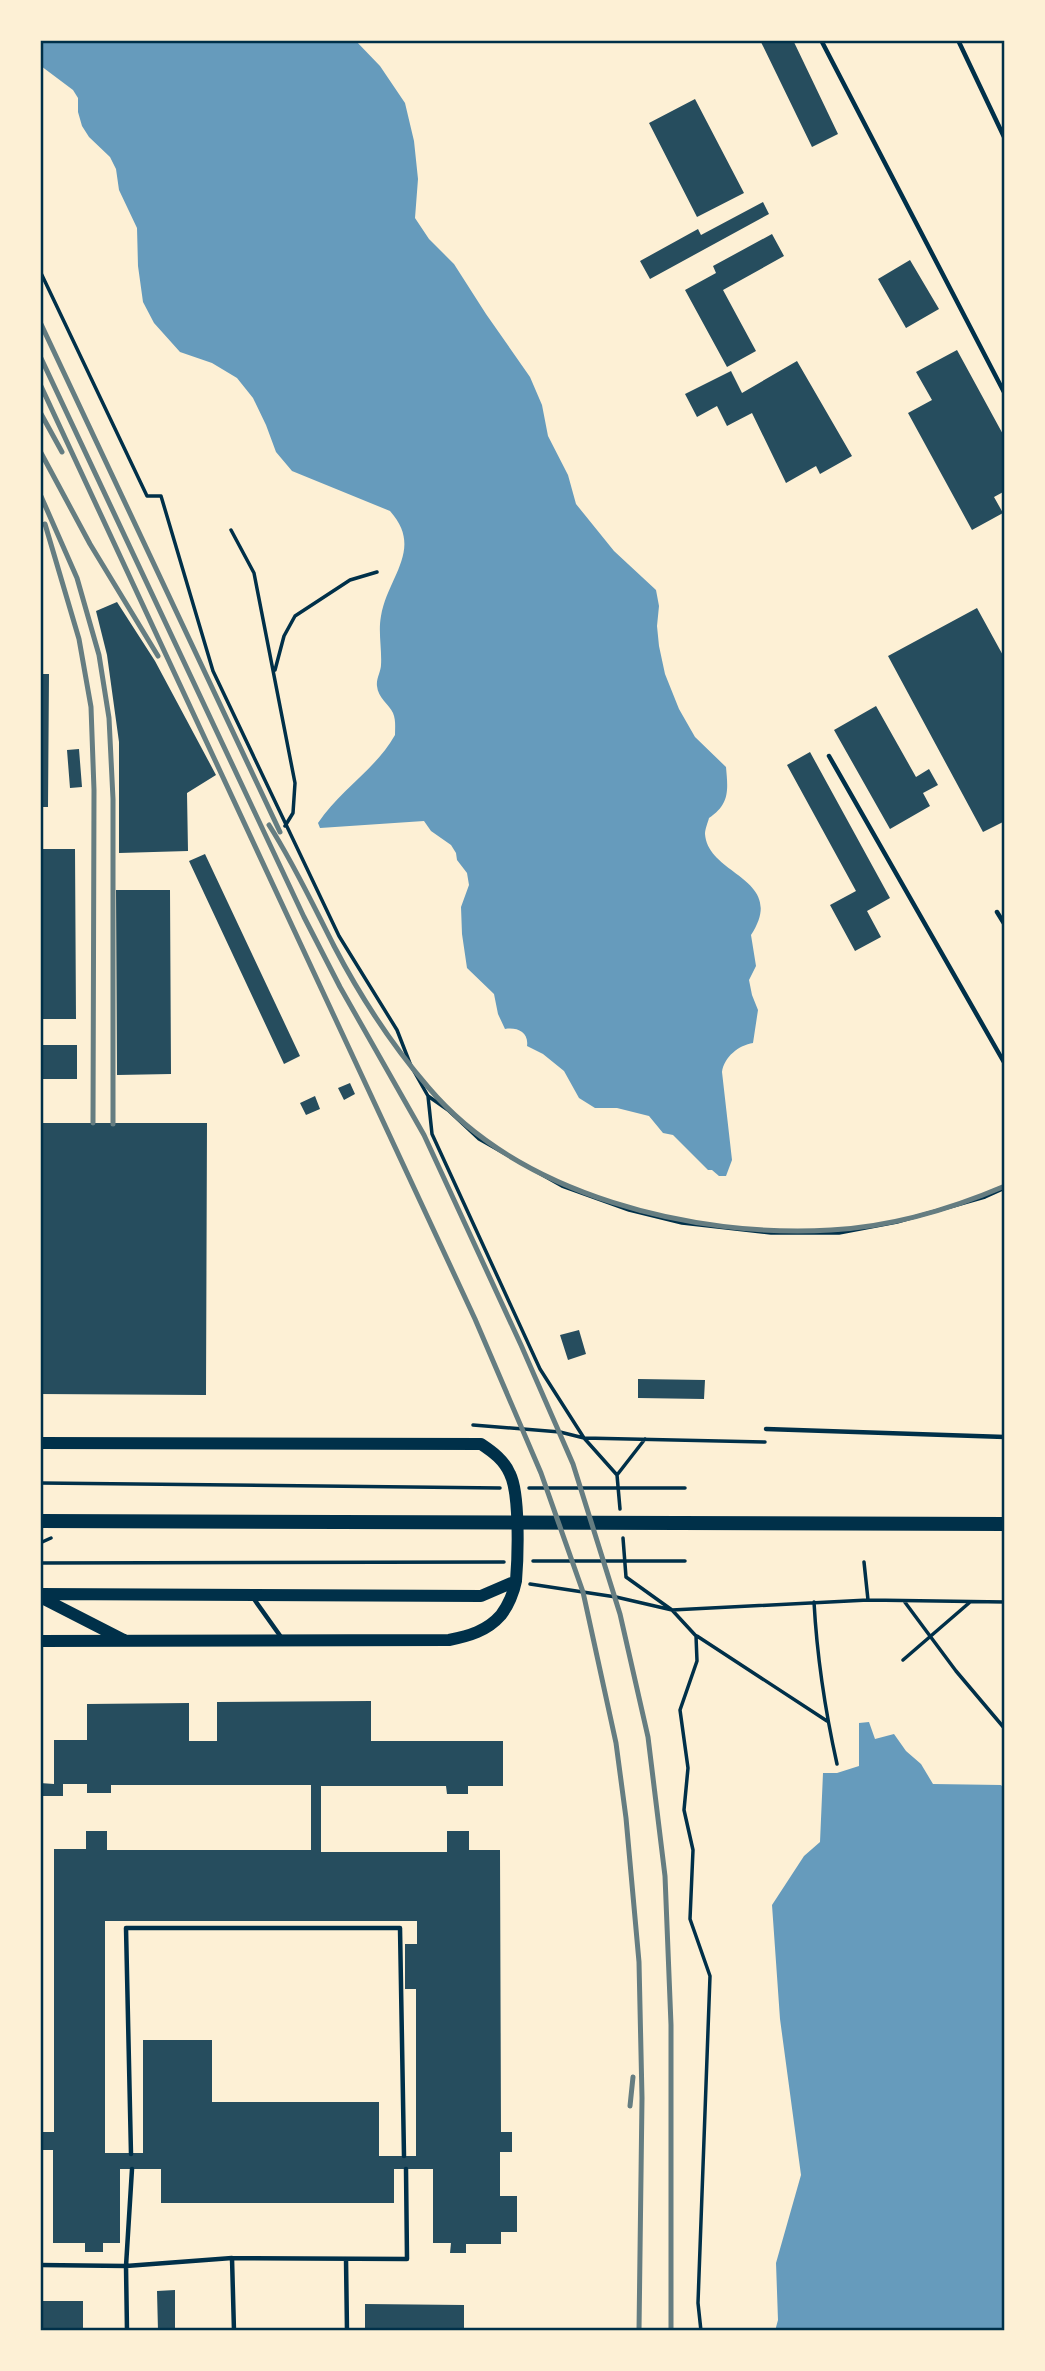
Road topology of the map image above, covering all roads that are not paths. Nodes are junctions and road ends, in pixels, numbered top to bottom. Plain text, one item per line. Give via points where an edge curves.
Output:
1 (821, 40) edge
2 (958, 40) edge
3 (1005, 139) edge
4 (1005, 394) edge
5 (829, 755) dead end
6 (997, 912) dead end
7 (1005, 925) edge
8 (1005, 1064) edge
9 (766, 1430) dead end
10 (1005, 1437) edge
11 (40, 1443) edge
12 (40, 1521) edge
13 (1005, 1524) edge
14 (516, 1581) junction
15 (40, 1595) edge
16 (251, 1595) junction
17 (283, 1639) junction
18 (40, 1641) edge
19 (126, 1641) junction
20 (131, 2154) dead end
21 (404, 2156) dead end
22 (132, 2169) dead end
23 (406, 2169) dead end
24 (232, 2258) junction
25 (346, 2259) junction
26 (40, 2265) edge
27 (126, 2266) junction
28 (127, 2331) edge
29 (234, 2331) edge
30 (347, 2331) edge

1 - 4 lane
2 - 3 lane
5 - 8 lane
6 - 7 lane
9 - 10 lane
11 - 14 street via 481,1444 504,1462 512,1477 517,1500
12 - 13 main road
14 - 16 street via 481,1596
14 - 17 street via 503,1612 491,1625 470,1635 449,1640
15 - 16 street
15 - 19 street
16 - 17 lane
17 - 19 street
18 - 19 street
20 - 21 lane via 126,1928 400,1928
22 - 27 lane
23 - 25 lane via 407,2259
24 - 25 lane
24 - 27 lane
24 - 29 lane
25 - 30 lane
26 - 27 lane
27 - 28 lane

